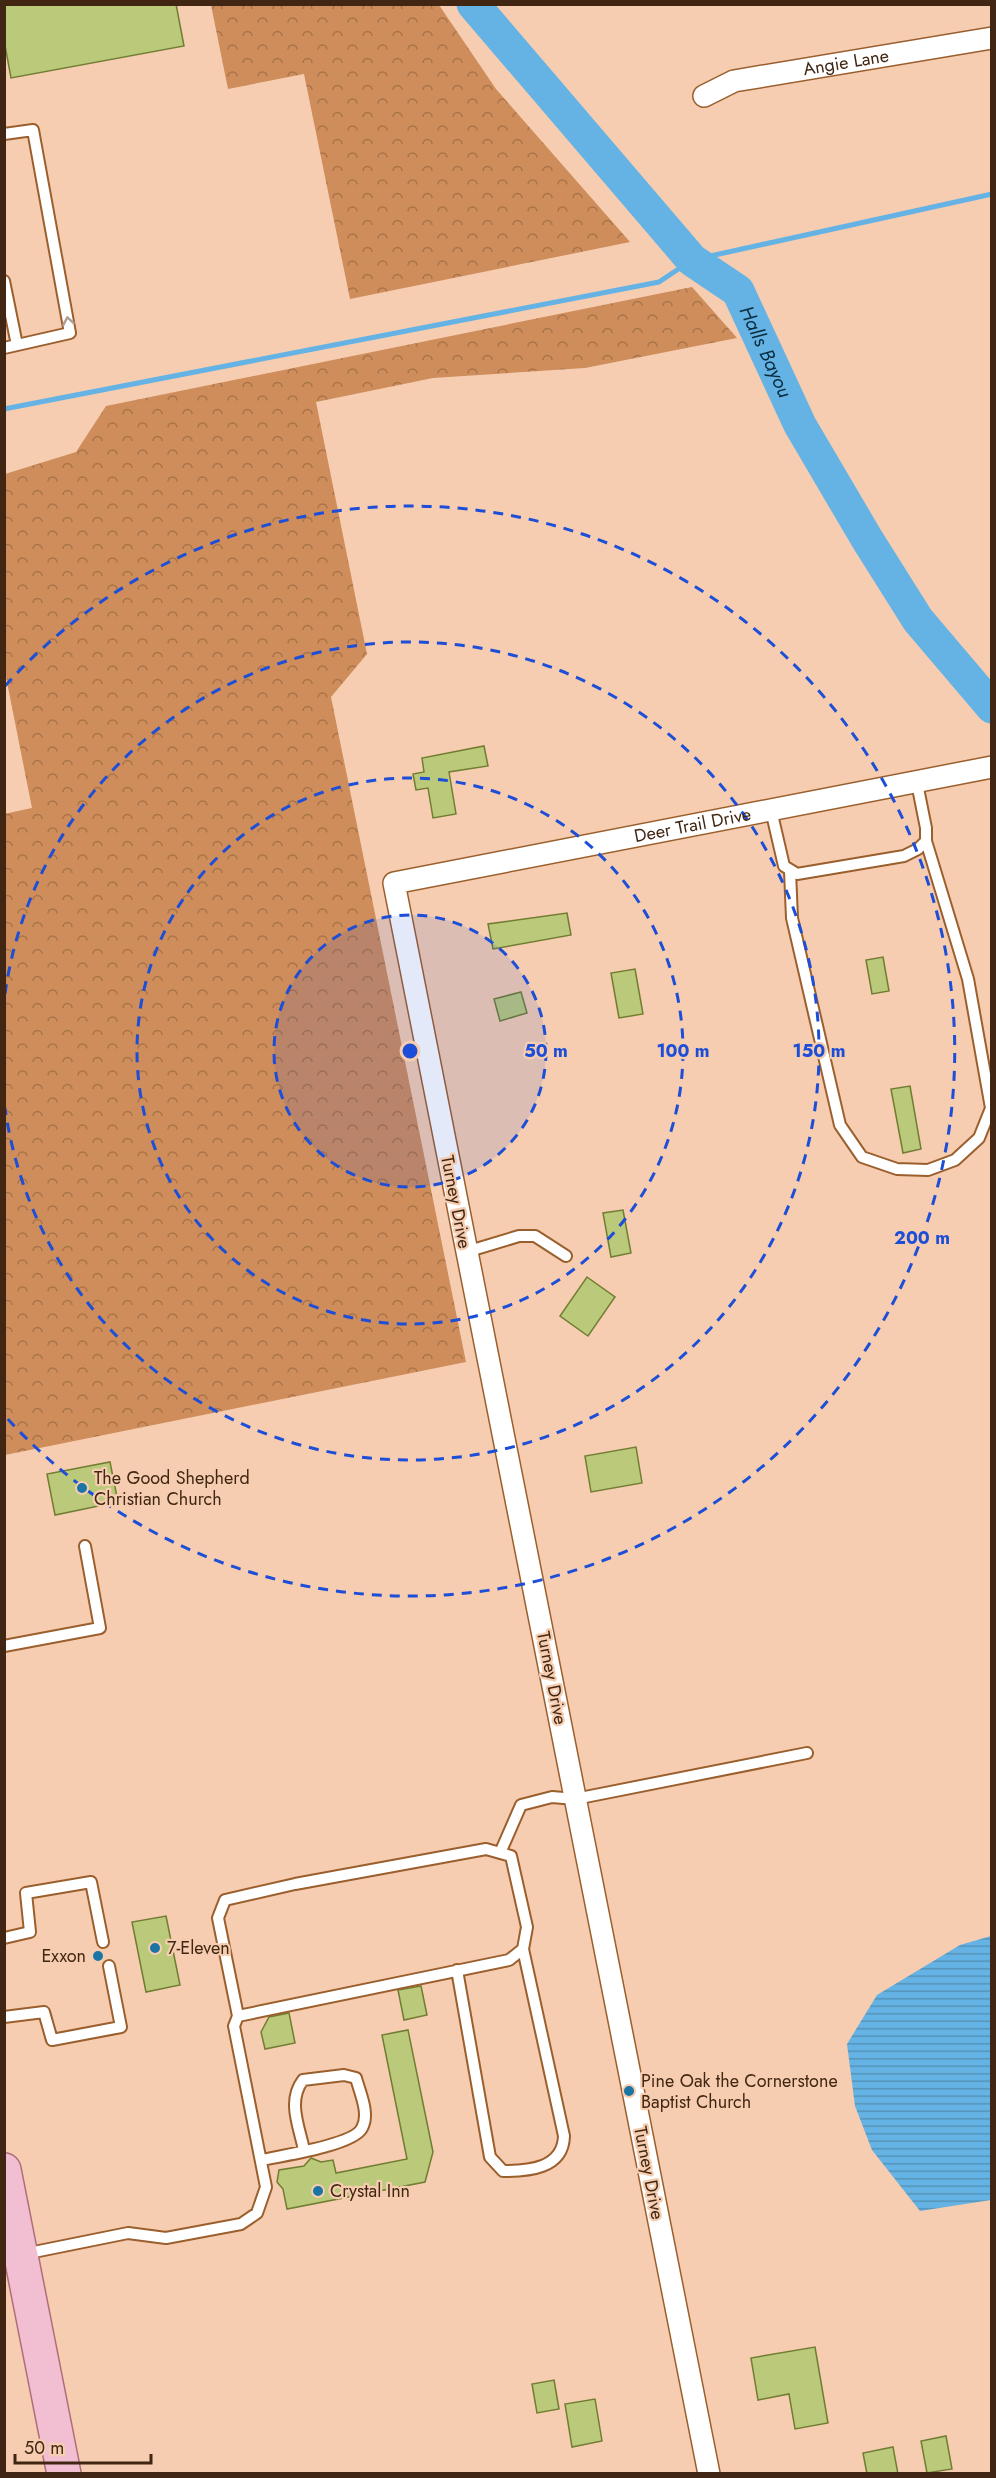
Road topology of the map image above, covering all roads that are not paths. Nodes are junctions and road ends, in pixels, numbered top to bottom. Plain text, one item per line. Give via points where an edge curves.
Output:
1 (992, 38) edge
2 (704, 96) dead end
3 (4, 134) edge
4 (4, 281) edge
5 (17, 345) junction
6 (4, 348) edge
7 (988, 767) edge
8 (917, 783) junction
9 (771, 810) junction
10 (926, 841) junction
11 (790, 871) junction
12 (394, 883) joint
13 (465, 1252) junction
14 (566, 1256) dead end
15 (85, 1546) dead end
16 (4, 1646) edge
17 (807, 1753) dead end
18 (575, 1799) junction
19 (500, 1853) junction
20 (4, 1938) edge
21 (103, 1942) dead end
22 (523, 1949) junction
23 (109, 1966) dead end
24 (457, 1971) junction
25 (238, 2016) junction
26 (4, 2017) edge
27 (304, 2150) junction
28 (261, 2160) junction
29 (4, 2170) edge
30 (21, 2254) junction
31 (64, 2474) edge
32 (709, 2474) edge

1 - 2 street, Angie Lane via 735,81
5 -> 3 lane via 70,333 33,130
4 - 5 lane
5 - 6 lane
7 - 8 street, Deer Trail Drive
8 - 9 street, Deer Trail Drive
8 - 10 lane
9 - 11 lane via 784,866
9 - 12 street, Deer Trail Drive
10 - 11 lane via 904,856 806,874
10 - 11 lane via 968,979 991,1108 980,1138 955,1160 928,1170 897,1169 862,1157 840,1125 792,918
12 - 13 street, Turney Drive
13 - 14 lane via 519,1236 535,1236
13 - 18 street, Turney Drive
15 - 16 lane via 100,1628
17 - 18 lane
18 - 19 lane via 552,1797 521,1805
18 - 32 street, Turney Drive
19 - 22 lane via 511,1856 527,1927
19 - 25 lane via 486,1848 225,1900 218,1918
20 - 21 lane via 30,1932 26,1893 91,1882
22 - 24 lane via 509,1960
22 - 24 lane via 564,2136 564,2146 545,2167 503,2171 490,2157
23 - 26 lane via 121,2027 52,2040 44,2012
24 - 25 lane
25 - 28 lane via 234,2026
27 - 27 lane via 349,2139 362,2129 365,2114 356,2078 344,2075 303,2080 293,2103
27 - 28 lane
28 - 30 lane via 266,2187 257,2213 241,2224 166,2238 128,2233
29 - 30 main road
30 - 31 main road

